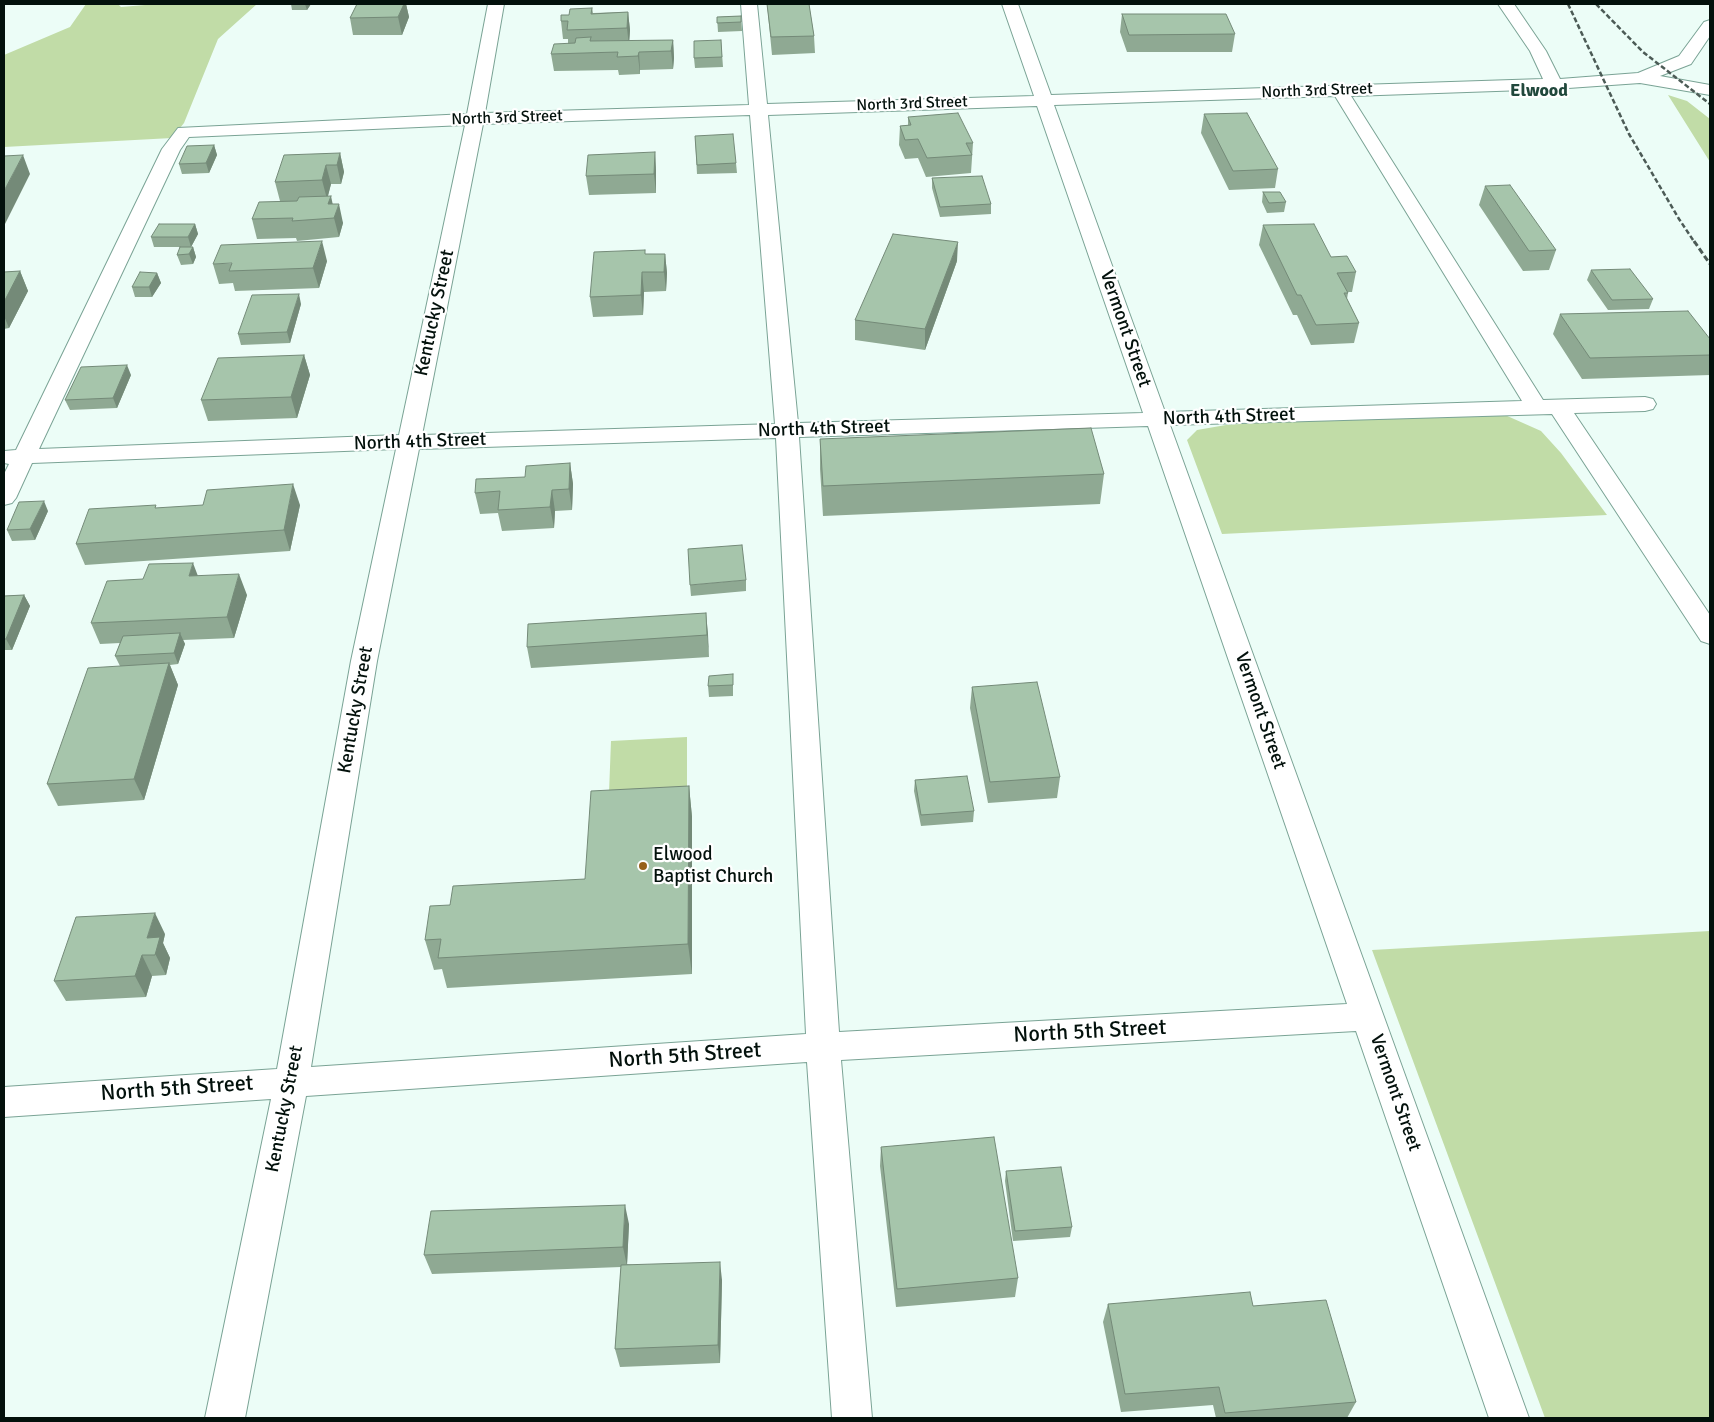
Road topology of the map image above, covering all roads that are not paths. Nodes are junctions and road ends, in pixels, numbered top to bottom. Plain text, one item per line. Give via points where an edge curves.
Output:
1 (496, 4) edge
2 (749, 4) edge
3 (1010, 4) edge
4 (1506, 4) edge
5 (1710, 25) edge
6 (1640, 78) junction
7 (1554, 84) junction
8 (1710, 90) edge
9 (1340, 91) junction
10 (1044, 100) junction
11 (757, 109) junction
12 (475, 119) junction
13 (1645, 404) dead end
14 (1548, 407) junction
15 (1156, 419) junction
16 (787, 431) junction
17 (408, 442) junction
18 (14, 457) edge
19 (4, 498) edge
20 (1710, 635) edge
21 (1368, 1017) junction
22 (823, 1047) junction
23 (292, 1081) junction
24 (4, 1102) edge
25 (225, 1418) edge
26 (852, 1418) edge
27 (1509, 1418) edge

1 - 12 street, Kentucky Street
2 - 11 street
3 - 10 street, Vermont Street
4 - 7 street via 1538,51
5 - 6 street via 1685,60
6 - 7 street, North 3rd Street
6 - 8 street
7 - 9 street, North 3rd Street
9 - 10 street, North 3rd Street
9 - 14 street
10 - 11 street, North 3rd Street
10 - 15 street, Vermont Street
11 - 12 street, North 3rd Street
11 - 16 street
12 - 17 street, Kentucky Street
12 - 18 street, North 3rd Street via 184,132 171,149
13 - 14 street, North 4th Street
14 - 15 street, North 4th Street
14 - 20 street
15 - 16 street, North 4th Street
15 - 21 street, Vermont Street
16 - 17 street, North 4th Street
16 - 22 street
17 - 18 street, North 4th Street
17 - 23 street, Kentucky Street via 364,661
18 - 19 street
21 - 22 street, North 5th Street
21 - 27 street, Vermont Street
22 - 23 street, North 5th Street
22 - 26 street
23 - 24 street, North 5th Street
23 - 25 street, Kentucky Street

